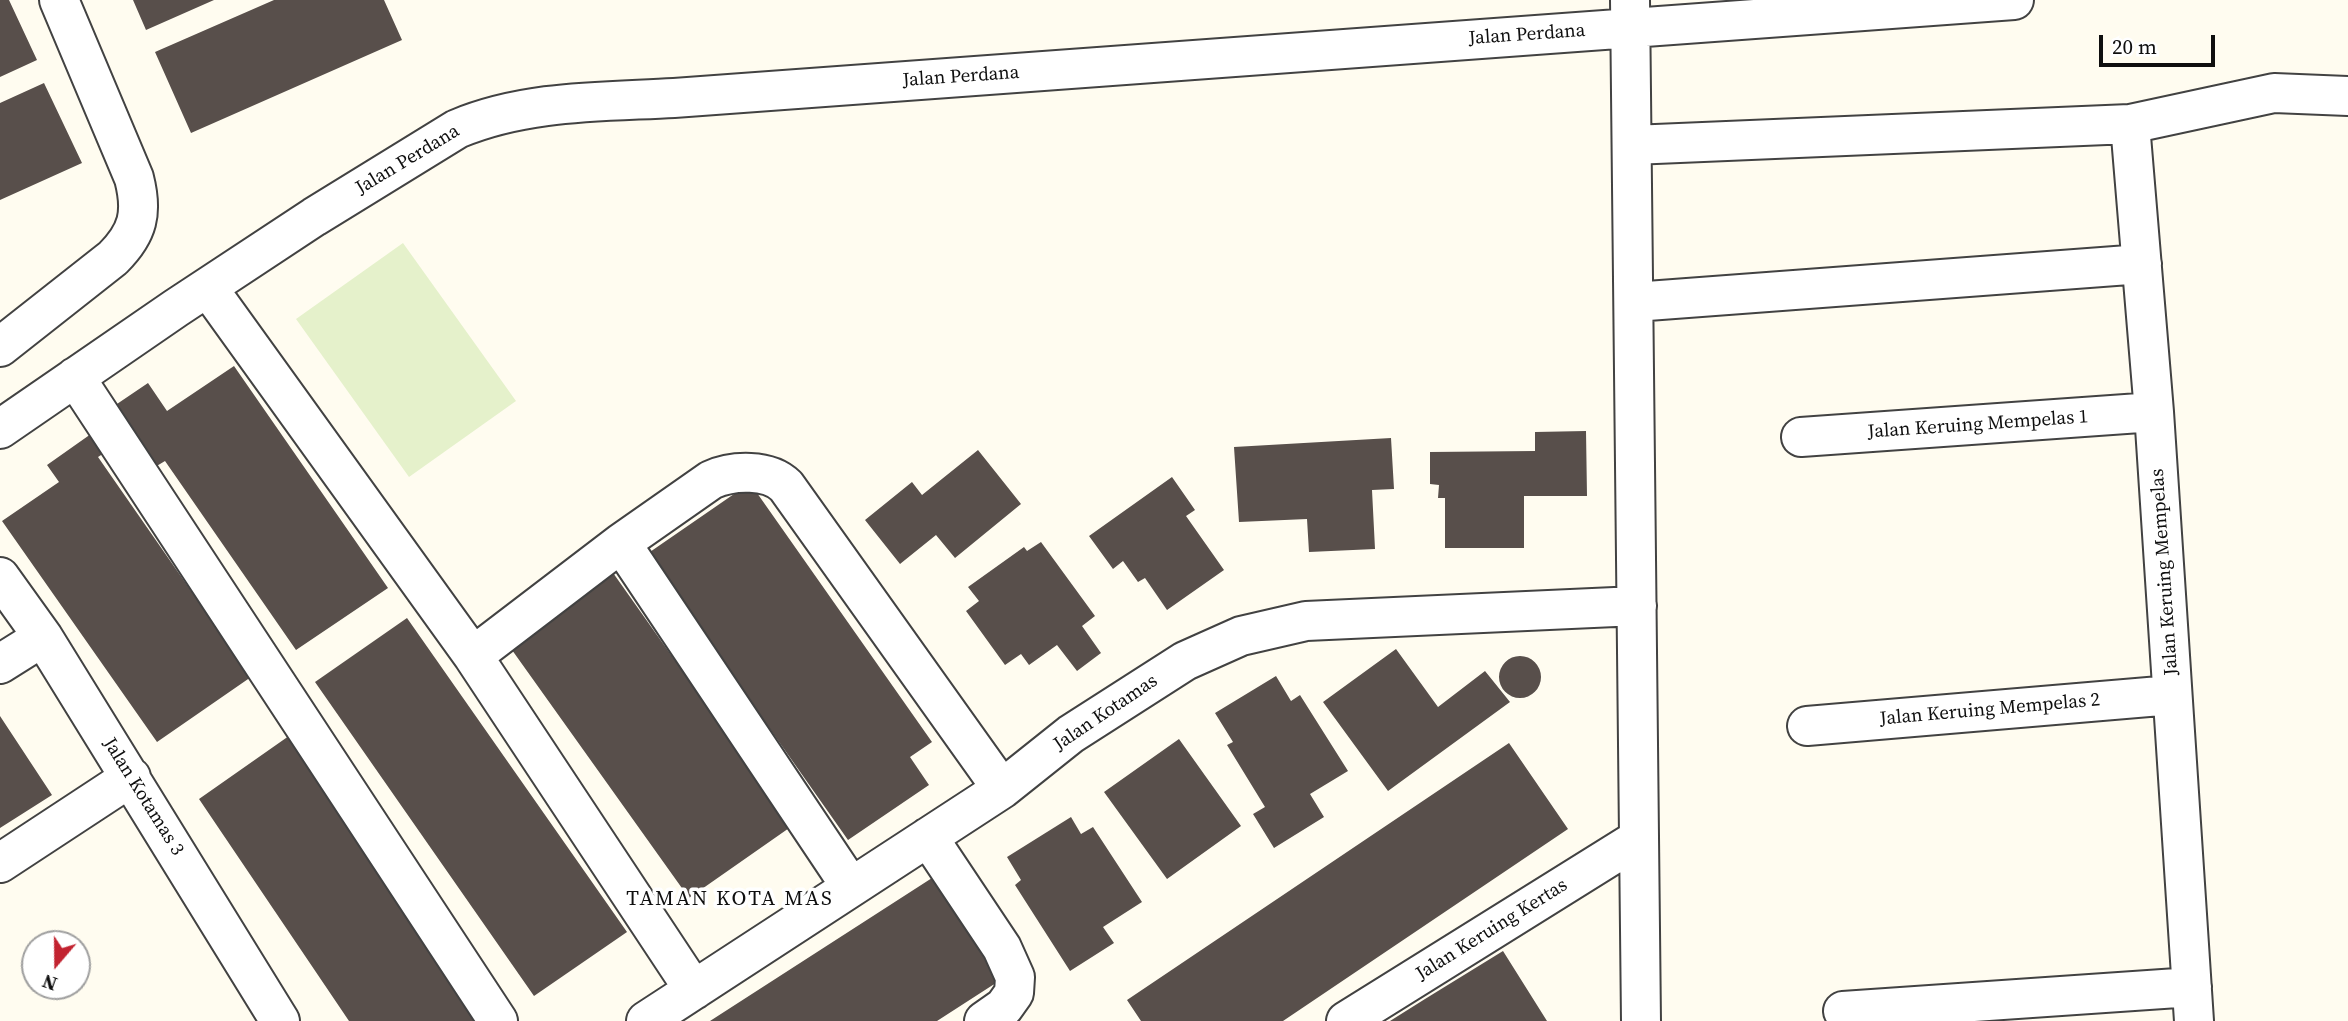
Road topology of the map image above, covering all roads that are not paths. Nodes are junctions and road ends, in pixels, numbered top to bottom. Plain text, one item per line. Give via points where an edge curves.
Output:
1 (59, 0) edge
2 (2014, 0) edge
3 (1630, 14) edge
4 (2348, 96) edge
5 (2130, 124) junction
6 (1632, 145) junction
7 (2142, 264) junction
8 (208, 288) junction
9 (1634, 302) junction
10 (0, 347) edge
11 (75, 377) junction
12 (2154, 412) junction
13 (0, 429) edge
14 (1801, 437) dead end
15 (621, 543) junction
16 (0, 577) edge
17 (1637, 606) junction
18 (43, 637) junction
19 (473, 656) junction
20 (0, 664) edge
21 (2172, 695) junction
22 (1807, 726) dead end
23 (131, 777) junction
24 (1002, 789) junction
25 (928, 837) junction
26 (1638, 839) junction
27 (0, 863) edge
28 (851, 887) junction
29 (694, 990) junction
30 (2193, 1004) edge
31 (1843, 1011) dead end
32 (280, 1021) edge
33 (498, 1021) edge
34 (646, 1021) edge
35 (984, 1021) edge
36 (1346, 1021) edge
37 (1641, 1021) edge

1 - 10 street via 134,178 139,213 126,246
2 - 3 street, Jalan Perdana
3 - 6 street
3 - 8 street, Jalan Perdana via 524,109 457,129
4 - 5 street via 2274,93
5 - 6 street
5 - 7 street, Jalan Keruing Mempelas
6 - 9 street
7 - 9 street
7 - 12 street, Jalan Keruing Mempelas
8 - 11 street, Jalan Perdana
8 - 19 street
9 - 17 street
11 - 13 street, Jalan Perdana
11 - 33 street
12 - 14 street, Jalan Keruing Mempelas 1
12 - 21 street, Jalan Keruing Mempelas
15 - 19 street
15 - 24 street via 719,477 761,474 780,479
15 - 28 street
16 - 18 street, Jalan Kotamas 3
17 - 24 street, Jalan Kotamas via 1307,621 1241,636 1185,661 1082,726
17 - 26 street
18 - 20 street
18 - 23 street, Jalan Kotamas 3
19 - 29 street
21 - 22 street, Jalan Keruing Mempelas 2
21 - 30 street, Jalan Keruing Mempelas
23 - 27 street
23 - 32 street, Jalan Kotamas 3
24 - 25 street, Jalan Kotamas
25 - 28 street, Jalan Kotamas
25 - 35 street via 1002,948 1015,977 1014,993
26 - 36 street, Jalan Keruing Kertas
26 - 37 street
28 - 29 street, Jalan Kotamas
29 - 34 street, Jalan Kotamas
30 - 31 street

